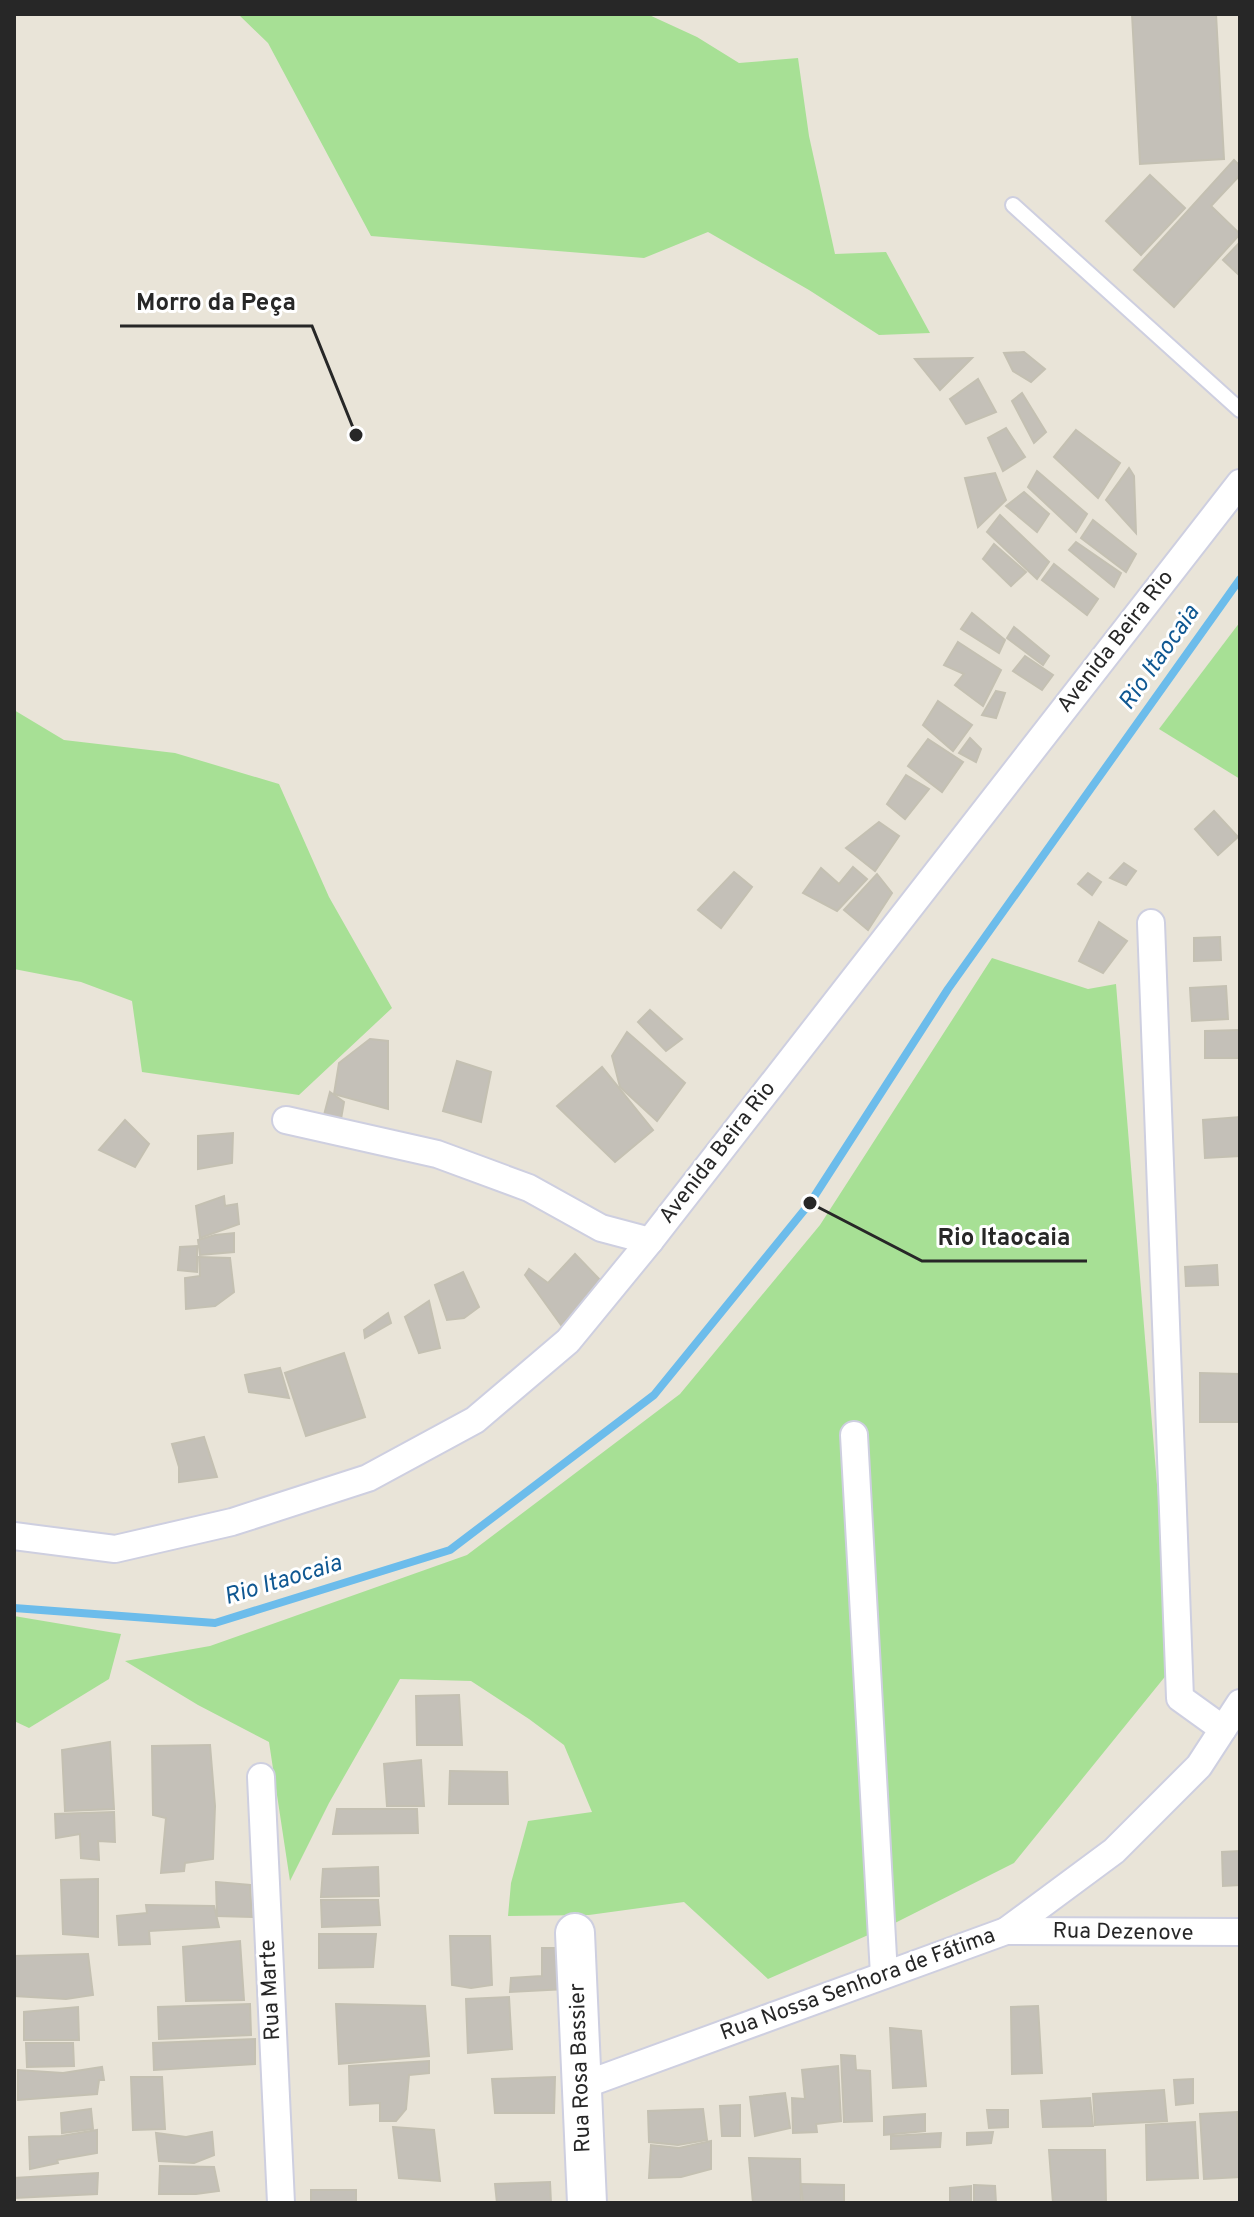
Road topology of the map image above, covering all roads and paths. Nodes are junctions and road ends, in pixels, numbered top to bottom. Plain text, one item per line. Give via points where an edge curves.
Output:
1 (1013, 205) dead end
2 (1240, 410) edge
3 (1240, 483) edge
4 (1151, 923) dead end
5 (286, 1120) dead end
6 (650, 1241) junction
7 (854, 1435) dead end
8 (14, 1536) edge
9 (1240, 1703) edge
10 (1223, 1729) junction
11 (261, 1777) dead end
12 (1006, 1931) junction
13 (1240, 1932) edge
14 (575, 1933) dead end
15 (884, 1975) junction
16 (581, 2086) junction
17 (281, 2203) edge
18 (587, 2203) edge

1 - 2 lane
3 - 6 street, Avenida Beira Rio
4 - 10 street via 1180,1698
5 - 6 street via 437,1154 529,1188 601,1228
6 - 8 street, Avenida Beira Rio via 568,1341 475,1420 368,1478 232,1522 115,1549
7 - 15 street
9 - 10 street, Rua Nossa Senhora de Fátima
10 - 12 street, Rua Nossa Senhora de Fátima via 1199,1766 1114,1851
11 - 17 street, Rua Marte
12 - 13 street, Rua Dezenove
12 - 15 street, Rua Nossa Senhora de Fátima
14 - 16 street, Rua Rosa Bassier
15 - 16 street, Rua Nossa Senhora de Fátima
16 - 18 street, Rua Rosa Bassier

